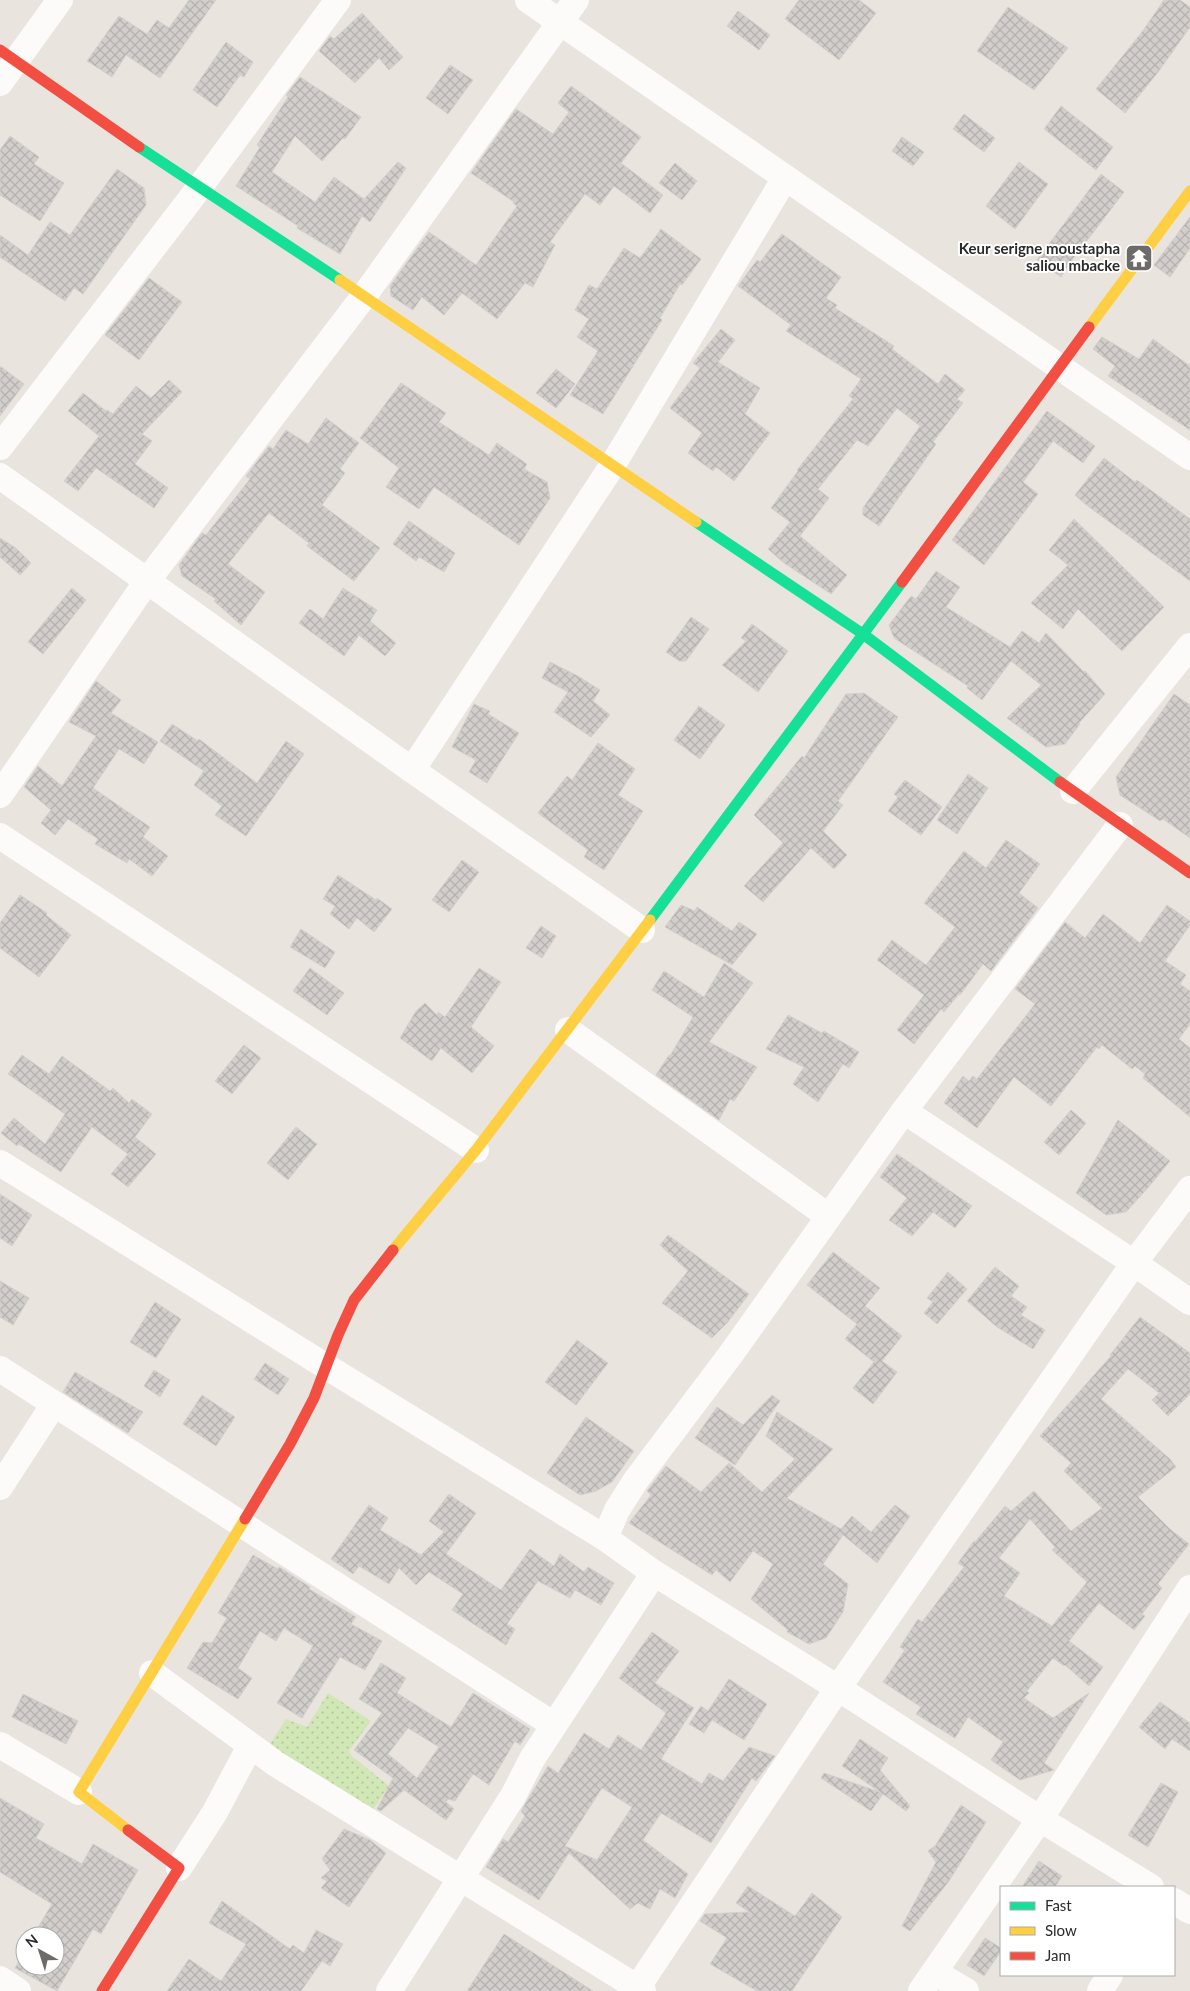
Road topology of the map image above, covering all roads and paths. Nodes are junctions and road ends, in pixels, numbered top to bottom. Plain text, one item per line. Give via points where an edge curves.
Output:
1 (60, 0) edge
2 (338, 0) edge
3 (528, 0) edge
4 (576, 0) edge
5 (560, 22) junction
6 (8, 56) edge
7 (0, 83) edge
8 (786, 178) junction
9 (199, 188) junction
10 (1190, 190) edge
11 (364, 296) junction
12 (1060, 368) junction
13 (0, 448) edge
14 (1190, 457) edge
15 (612, 466) junction
16 (0, 476) edge
17 (147, 581) junction
18 (863, 634) junction
19 (1190, 646) edge
20 (412, 770) junction
21 (1072, 791) junction
22 (0, 795) edge
23 (1120, 825) junction
24 (0, 836) edge
25 (1190, 873) edge
26 (642, 930) junction
27 (568, 1030) junction
28 (904, 1111) junction
29 (476, 1150) junction
30 (0, 1162) edge
31 (1190, 1190) edge
32 (828, 1216) junction
33 (1134, 1263) junction
34 (1190, 1302) edge
35 (327, 1368) junction
36 (0, 1369) edge
37 (54, 1404) junction
38 (0, 1487) edge
39 (241, 1523) junction
40 (605, 1538) junction
41 (654, 1573) junction
42 (1190, 1588) edge
43 (152, 1673) junction
44 (838, 1688) junction
45 (554, 1725) junction
46 (0, 1745) edge
47 (250, 1746) junction
48 (79, 1792) junction
49 (1040, 1819) junction
50 (179, 1868) junction
51 (461, 1877) junction
52 (1149, 1886) edge
53 (1175, 1902) edge
54 (1190, 1911) edge
55 (1109, 1976) edge
56 (0, 1980) edge
57 (927, 1981) edge
58 (639, 1990) edge
59 (18, 1991) edge
60 (102, 1991) edge
61 (389, 1991) edge
62 (966, 1991) edge
63 (1100, 1991) edge

1 - 6 street
2 - 9 street
3 - 5 street
4 - 5 street
5 - 8 street
5 - 11 street
6 - 7 street
6 - 9 street
8 - 12 street
8 - 15 street
9 - 11 street
9 - 13 street
10 - 12 street
11 - 15 street
11 - 17 street
12 - 14 street
12 - 18 street
15 - 18 street
15 - 20 street
16 - 17 street
17 - 20 street
17 - 22 street
18 - 21 street
18 - 26 street
19 - 21 street
20 - 26 street
21 - 23 street
23 - 25 street
23 - 28 street
24 - 29 street
26 - 27 street
27 - 29 street
27 - 32 street
28 - 32 street
28 - 33 street
29 - 35 street via 354,1300
30 - 35 street
31 - 33 street
32 - 40 street via 731,1354 636,1480 617,1510
33 - 34 street
33 - 44 street
35 - 39 street via 290,1444
35 - 40 street
36 - 37 street
37 - 38 street
37 - 39 street
39 - 43 street
39 - 45 street
40 - 41 street
41 - 44 street
41 - 45 street
42 - 49 street
43 - 47 street
43 - 48 street
44 - 49 street
44 - 58 street
45 - 51 street
46 - 48 street
47 - 50 street via 215,1812
47 - 51 street
48 - 50 street
49 - 52 street
49 - 57 street
50 - 60 street
51 - 58 street
51 - 61 street
53 - 54 street
55 - 63 street
56 - 59 street
57 - 62 street

